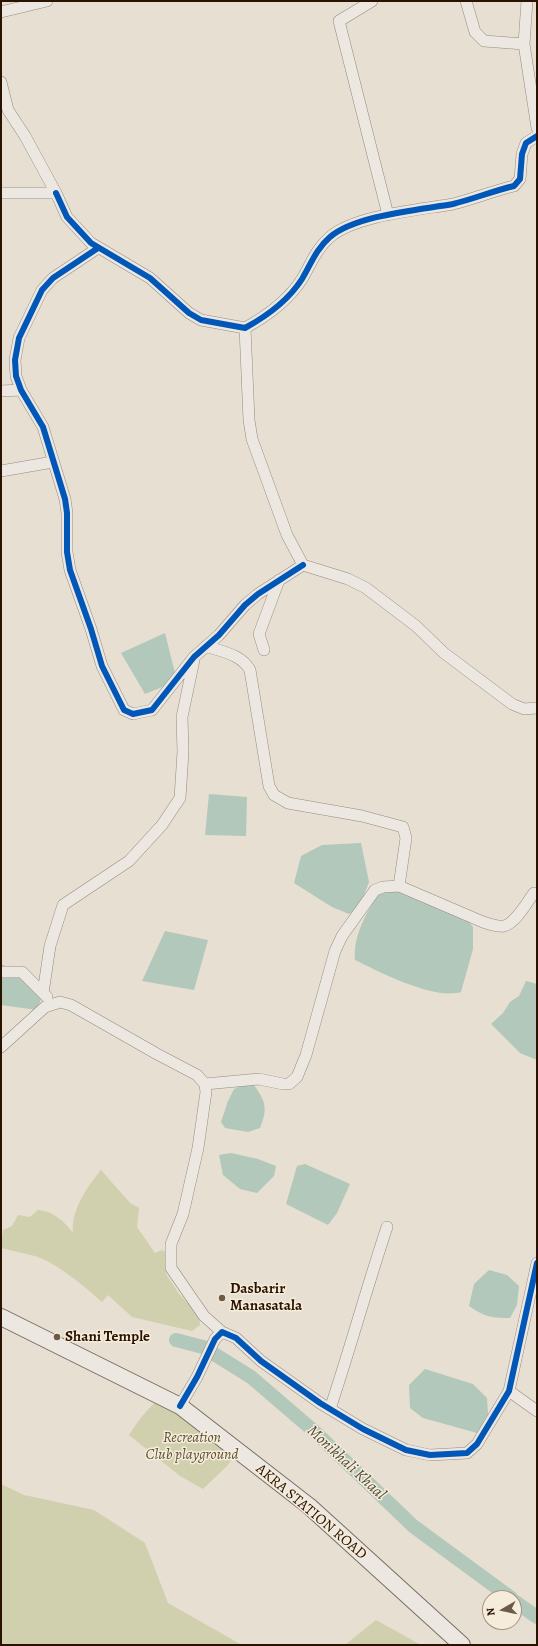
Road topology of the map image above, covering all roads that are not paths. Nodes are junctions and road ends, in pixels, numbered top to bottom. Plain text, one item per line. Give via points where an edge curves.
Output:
1 (47, 1) edge
2 (372, 1) edge
3 (466, 1) edge
4 (527, 1) edge
5 (1, 12) edge
6 (524, 44) junction
7 (1, 82) edge
8 (537, 128) edge
9 (537, 136) edge
10 (1, 193) edge
11 (56, 193) junction
12 (388, 215) junction
13 (94, 245) junction
14 (245, 328) junction
15 (21, 390) junction
16 (1, 391) edge
17 (53, 462) junction
18 (1, 471) edge
19 (303, 565) junction
20 (279, 580) junction
21 (206, 646) junction
22 (264, 650) dead end
23 (194, 657) junction
24 (537, 708) edge
25 (399, 886) junction
26 (534, 893) dead end
27 (1, 972) edge
28 (43, 993) junction
29 (53, 1003) junction
30 (1, 1047) edge
31 (205, 1084) junction
32 (387, 1227) dead end
33 (537, 1264) edge
34 (1, 1317) edge
35 (218, 1335) junction
36 (509, 1392) junction
37 (180, 1406) junction
38 (330, 1409) junction
39 (537, 1411) edge
40 (462, 1645) edge

1 - 5 street
2 - 12 street via 339,21
3 - 6 street via 475,32 484,41
4 - 6 street
6 - 8 street
7 - 11 street via 8,110
9 - 12 street via 526,143 522,154 520,179 514,186 454,203
10 - 11 street
11 - 13 street via 67,217
12 - 14 street via 365,221 331,236 308,264 294,290 269,314
13 - 14 street via 150,278 189,313 201,320
13 - 15 street via 42,290 19,338 15,360 16,376
14 - 19 street via 252,439 287,535
15 - 16 street
15 - 17 street via 43,427
17 - 18 street
17 - 23 street via 67,514 67,552 70,570 92,629 102,666 124,710 132,714 152,710
19 - 20 street
19 - 24 street via 348,579 366,588 416,626 444,653 512,704 524,709
20 - 21 street via 245,605
20 - 22 street via 259,634
21 - 23 street
21 - 25 street via 245,661 250,670 269,786 274,795 288,803 362,816 403,827 406,838
23 - 28 street via 182,717 180,798 162,824 129,860 63,905 50,946
25 - 26 street via 497,926 505,926 513,920
25 - 31 street via 375,890 342,936 335,951 306,1055 297,1078 290,1084 259,1079
27 - 28 street via 22,972
28 - 29 street
29 - 30 street via 45,1007
29 - 31 street via 71,1005 197,1075
31 - 35 street via 198,1148 183,1214 171,1244 171,1268
32 - 38 street
33 - 36 street
34 - 37 main road, AKRA STATION ROAD
35 - 37 street
35 - 38 street via 236,1338 261,1361
36 - 38 street via 472,1450 450,1455 406,1450
36 - 39 street
37 - 40 main road, AKRA STATION ROAD via 309,1506

